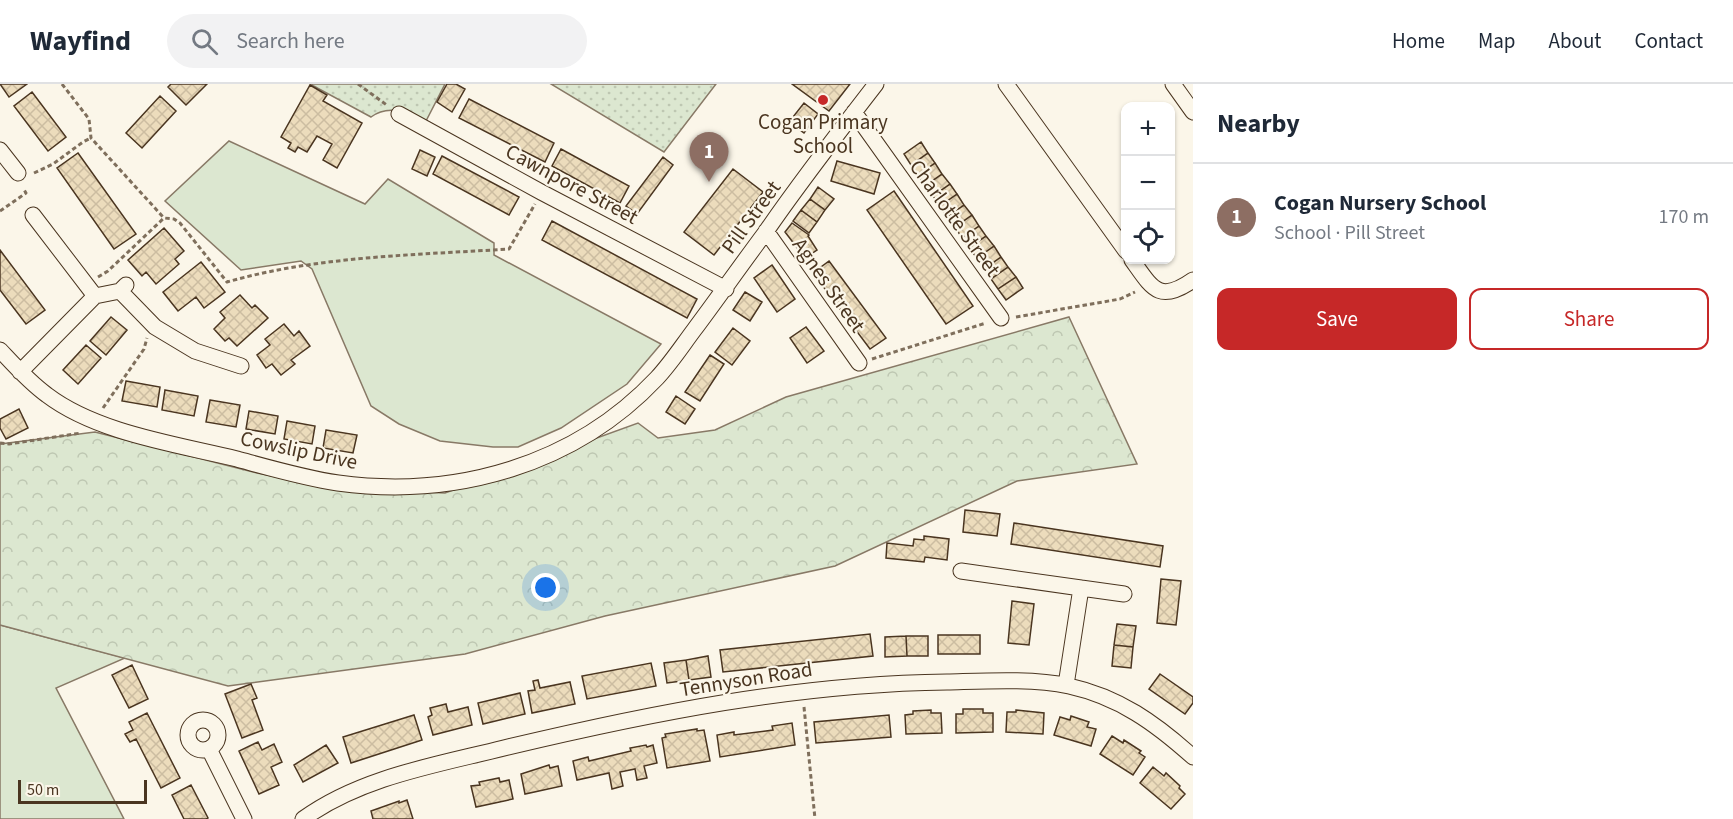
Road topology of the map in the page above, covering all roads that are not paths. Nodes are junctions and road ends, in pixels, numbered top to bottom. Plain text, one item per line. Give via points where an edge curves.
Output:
1 (876, 84) edge
2 (1006, 84) edge
3 (1173, 84) edge
4 (854, 112) junction
5 (1193, 112) edge
6 (399, 114) road end
7 (0, 150) edge
8 (21, 175) road end
9 (33, 214) dead end
10 (766, 231) junction
11 (1121, 245) edge
12 (1135, 264) edge
13 (1192, 283) edge
14 (726, 289) junction
15 (91, 291) junction
16 (1001, 318) dead end
17 (0, 350) edge
18 (859, 363) dead end
19 (241, 366) dead end
20 (20, 372) junction
21 (961, 571) dead end
22 (1081, 588) junction
23 (1124, 594) dead end
24 (1066, 686) junction
25 (209, 749) dead end
26 (1193, 757) edge
27 (244, 819) edge
28 (303, 819) edge

1 - 4 street, Pill Street
2 - 11 street
3 - 5 street
4 - 10 street, Pill Street
4 - 16 street, Charlotte Street
6 - 14 street, Cawnpore Street
7 - 8 street
9 - 15 street
10 - 14 street, Pill Street
10 - 18 street, Agnes Street
12 - 13 street via 1155,290 1172,292
14 - 20 street, Cowslip Drive via 658,377 623,410 580,440 542,459 492,475 432,484 338,483 93,422 46,395
15 - 19 street via 123,288 155,327 195,351
15 - 20 street
17 - 20 street, Cowslip Drive
21 - 22 street
22 - 23 street
22 - 24 street
24 - 26 street, Tennyson Road via 1122,704
24 - 28 street, Tennyson Road via 945,682 803,690 714,704 420,769 355,790
25 - 27 street

